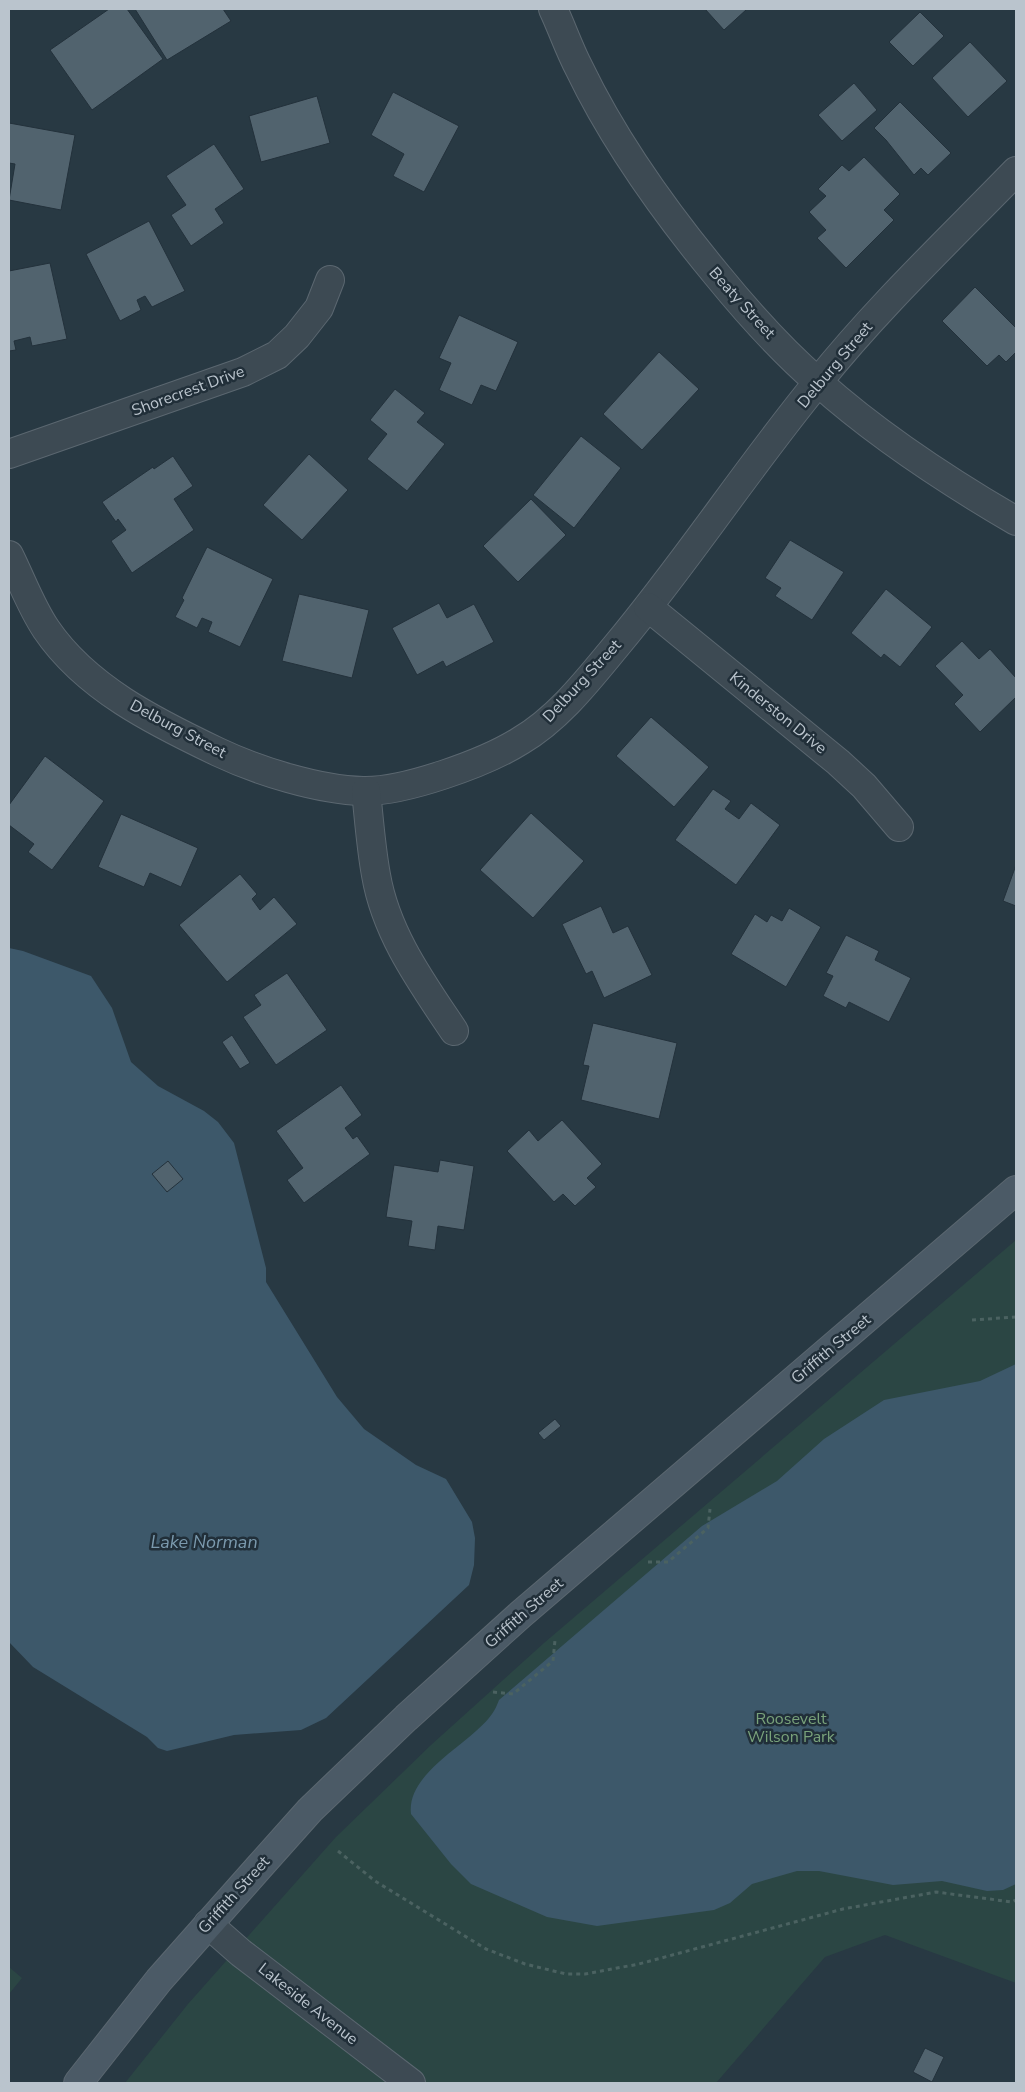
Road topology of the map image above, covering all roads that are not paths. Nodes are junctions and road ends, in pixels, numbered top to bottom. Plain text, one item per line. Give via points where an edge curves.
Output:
1 (553, 9) edge
2 (1016, 172) edge
3 (330, 280) dead end
4 (818, 382) junction
5 (9, 454) edge
6 (1016, 521) edge
7 (9, 555) edge
8 (648, 608) junction
9 (366, 791) junction
10 (899, 827) dead end
11 (454, 1031) dead end
12 (1016, 1190) edge
13 (208, 1924) junction
14 (78, 2083) edge
15 (411, 2083) edge

1 - 4 street, Beaty Street via 600,108 656,198 749,314
2 - 4 street, Delburg Street via 870,322
3 - 5 street, Shorecrest Drive via 319,308 277,356 243,372
4 - 6 street, Beaty Street via 883,433 978,499
4 - 8 street, Delburg Street
7 - 9 street, Delburg Street via 45,628 71,659 99,684 182,735 229,757 329,788
8 - 9 street, Delburg Street via 586,683 554,715 521,741 480,761 409,785
8 - 10 street, Kinderston Drive via 838,762 864,786
9 - 11 street via 376,876 387,916 422,984
12 - 13 main road, Griffith Street via 520,1615 413,1712 310,1810
13 - 14 main road, Griffith Street
13 - 15 street, Lakeside Avenue

